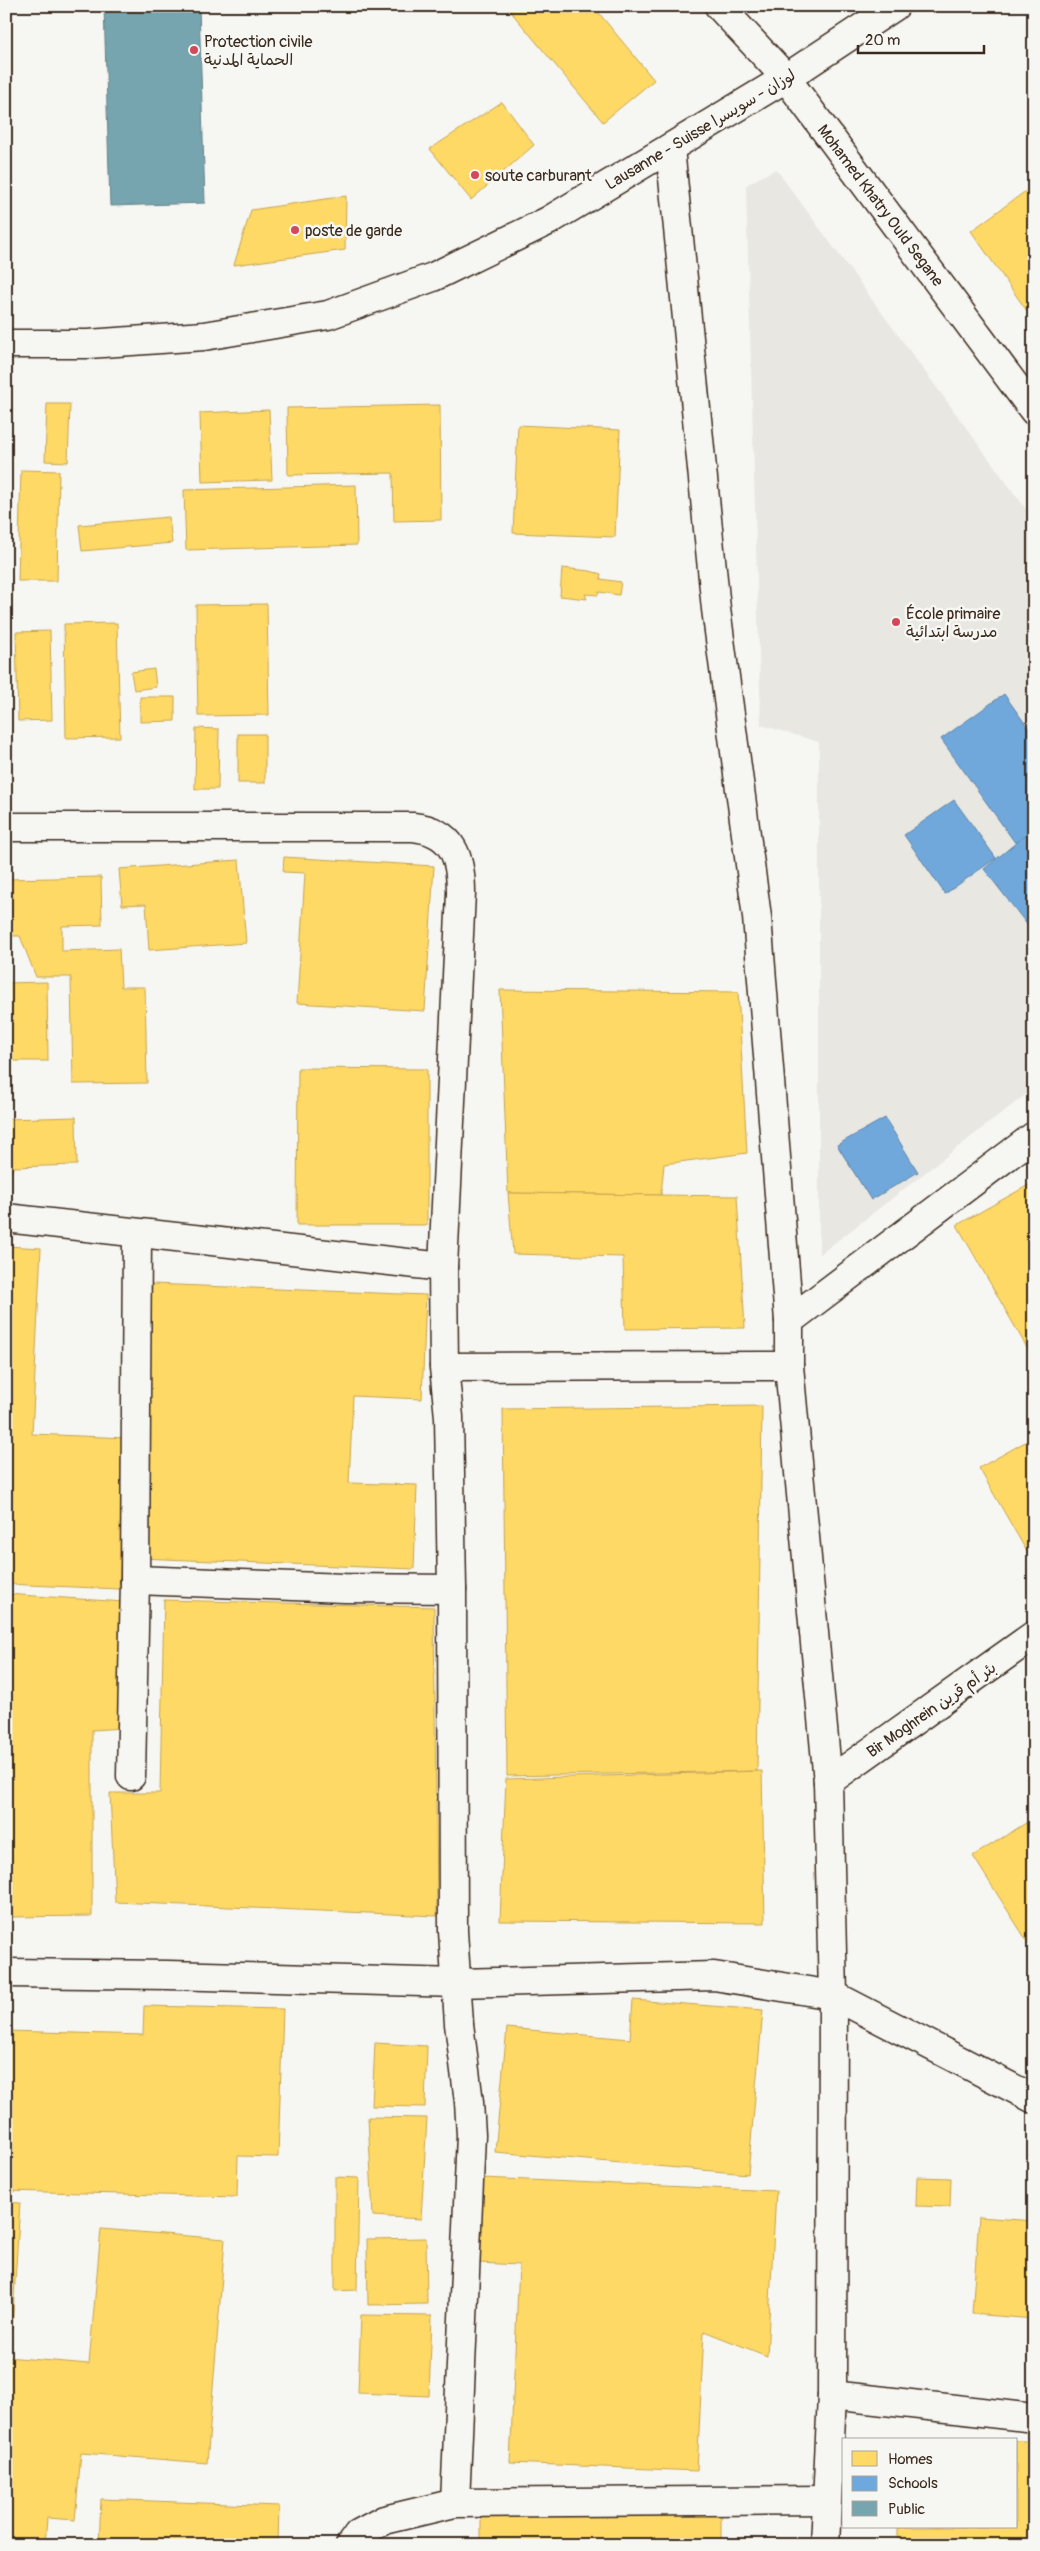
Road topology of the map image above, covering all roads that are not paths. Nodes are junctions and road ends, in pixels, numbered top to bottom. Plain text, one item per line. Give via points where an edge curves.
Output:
1 (719, 6) edge
2 (895, 6) edge
3 (786, 78) junction
4 (670, 148) junction
5 (6, 344) edge
6 (1034, 411) edge
7 (6, 827) edge
8 (1034, 1136) edge
9 (6, 1218) edge
10 (137, 1233) junction
11 (443, 1267) junction
12 (790, 1321) junction
13 (444, 1366) junction
14 (789, 1366) junction
15 (135, 1580) junction
16 (452, 1588) junction
17 (1034, 1636) edge
18 (131, 1776) dead end
19 (828, 1782) junction
20 (6, 1974) edge
21 (458, 1984) junction
22 (833, 1995) junction
23 (1034, 2099) edge
24 (832, 2395) junction
25 (1034, 2418) edge
26 (826, 2500) junction
27 (455, 2503) junction
28 (350, 2545) edge
29 (825, 2545) edge

1 - 3 street, Mohamed Khatry Ould Segane
2 - 3 street, Lausanne - Suisse لوزان - سويسرا
3 - 4 street, Lausanne - Suisse لوزان - سويسرا
3 - 6 street, Mohamed Khatry Ould Segane
4 - 5 street, Lausanne - Suisse لوزان - سويسرا via 548,221 433,278 328,315 204,336 88,344
4 - 12 street via 716,609 757,917
7 - 11 street via 413,827 430,829 442,838 458,858 461,893
8 - 12 street
9 - 10 street
10 - 11 street
10 - 15 street
11 - 13 street
12 - 14 street
13 - 14 street
13 - 16 street via 449,1417
14 - 19 street
15 - 16 street via 344,1588
15 - 18 street
16 - 21 street via 453,1931
17 - 19 street, Bir Moghrein بئر أم قرين
19 - 22 street
20 - 21 street via 168,1975
21 - 22 street via 714,1976
21 - 27 street via 471,2135
22 - 23 street
22 - 24 street
24 - 25 street
24 - 26 street
26 - 27 street
26 - 29 street
27 - 28 street via 384,2520 358,2534

